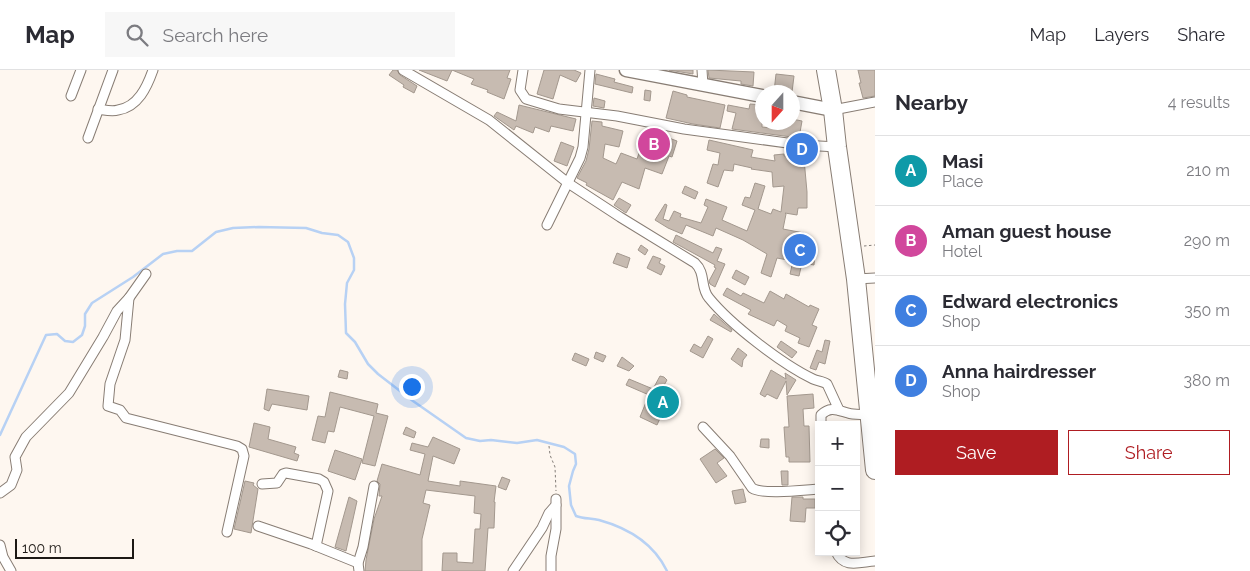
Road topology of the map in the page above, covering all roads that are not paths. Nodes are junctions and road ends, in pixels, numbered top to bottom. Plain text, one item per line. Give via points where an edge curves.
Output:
1 (81, 70) edge
2 (113, 70) edge
3 (153, 70) edge
4 (403, 70) edge
5 (523, 70) edge
6 (590, 70) edge
7 (626, 70) edge
8 (702, 70) edge
9 (826, 70) edge
10 (703, 84) junction
11 (755, 95) edge
12 (71, 96) dead end
13 (875, 102) edge
14 (800, 104) edge
15 (98, 109) junction
16 (833, 110) junction
17 (586, 112) junction
18 (88, 138) dead end
19 (837, 147) junction
20 (568, 183) junction
21 (547, 226) dead end
22 (146, 274) dead end
23 (875, 278) edge
24 (856, 279) junction
25 (129, 298) junction
26 (869, 358) edge
27 (839, 410) junction
28 (869, 415) junction
29 (821, 421) edge
30 (703, 427) dead end
31 (875, 470) edge
32 (262, 484) dead end
33 (374, 486) dead end
34 (815, 489) edge
35 (0, 493) edge
36 (258, 526) dead end
37 (227, 532) dead end
38 (0, 545) edge
39 (316, 546) junction
40 (838, 556) edge
41 (875, 561) edge
42 (358, 567) edge
43 (11, 571) edge
44 (513, 571) edge
45 (551, 571) edge

1 - 12 street
2 - 15 street
3 - 15 street via 148,86 130,107 117,111
4 - 20 street via 489,120
5 - 17 street via 520,90 526,99 559,109
6 - 17 street
7 - 10 street
8 - 10 street
9 - 16 highway
10 - 11 street
13 - 16 street
14 - 16 street
15 - 18 street
16 - 19 highway
17 - 19 street via 684,129
17 - 20 street via 584,147
19 - 24 highway
20 - 21 street
20 - 27 street via 695,263 701,271 708,297 764,347 813,379 827,384
22 - 25 street
23 - 24 street
24 - 26 highway
25 - 35 street via 113,318 69,392 26,437 15,457 17,470 12,485
25 - 37 street via 125,340 110,384 108,406 120,410 126,418 242,450 244,456
26 - 28 highway
27 - 28 street
27 - 29 street via 823,413
28 - 31 highway
30 - 34 street via 756,491
32 - 39 street via 277,483 286,473 324,482 328,491
33 - 42 street
36 - 39 street
38 - 43 street
39 - 42 street
40 - 41 street via 847,563
44 - 45 street via 556,502

